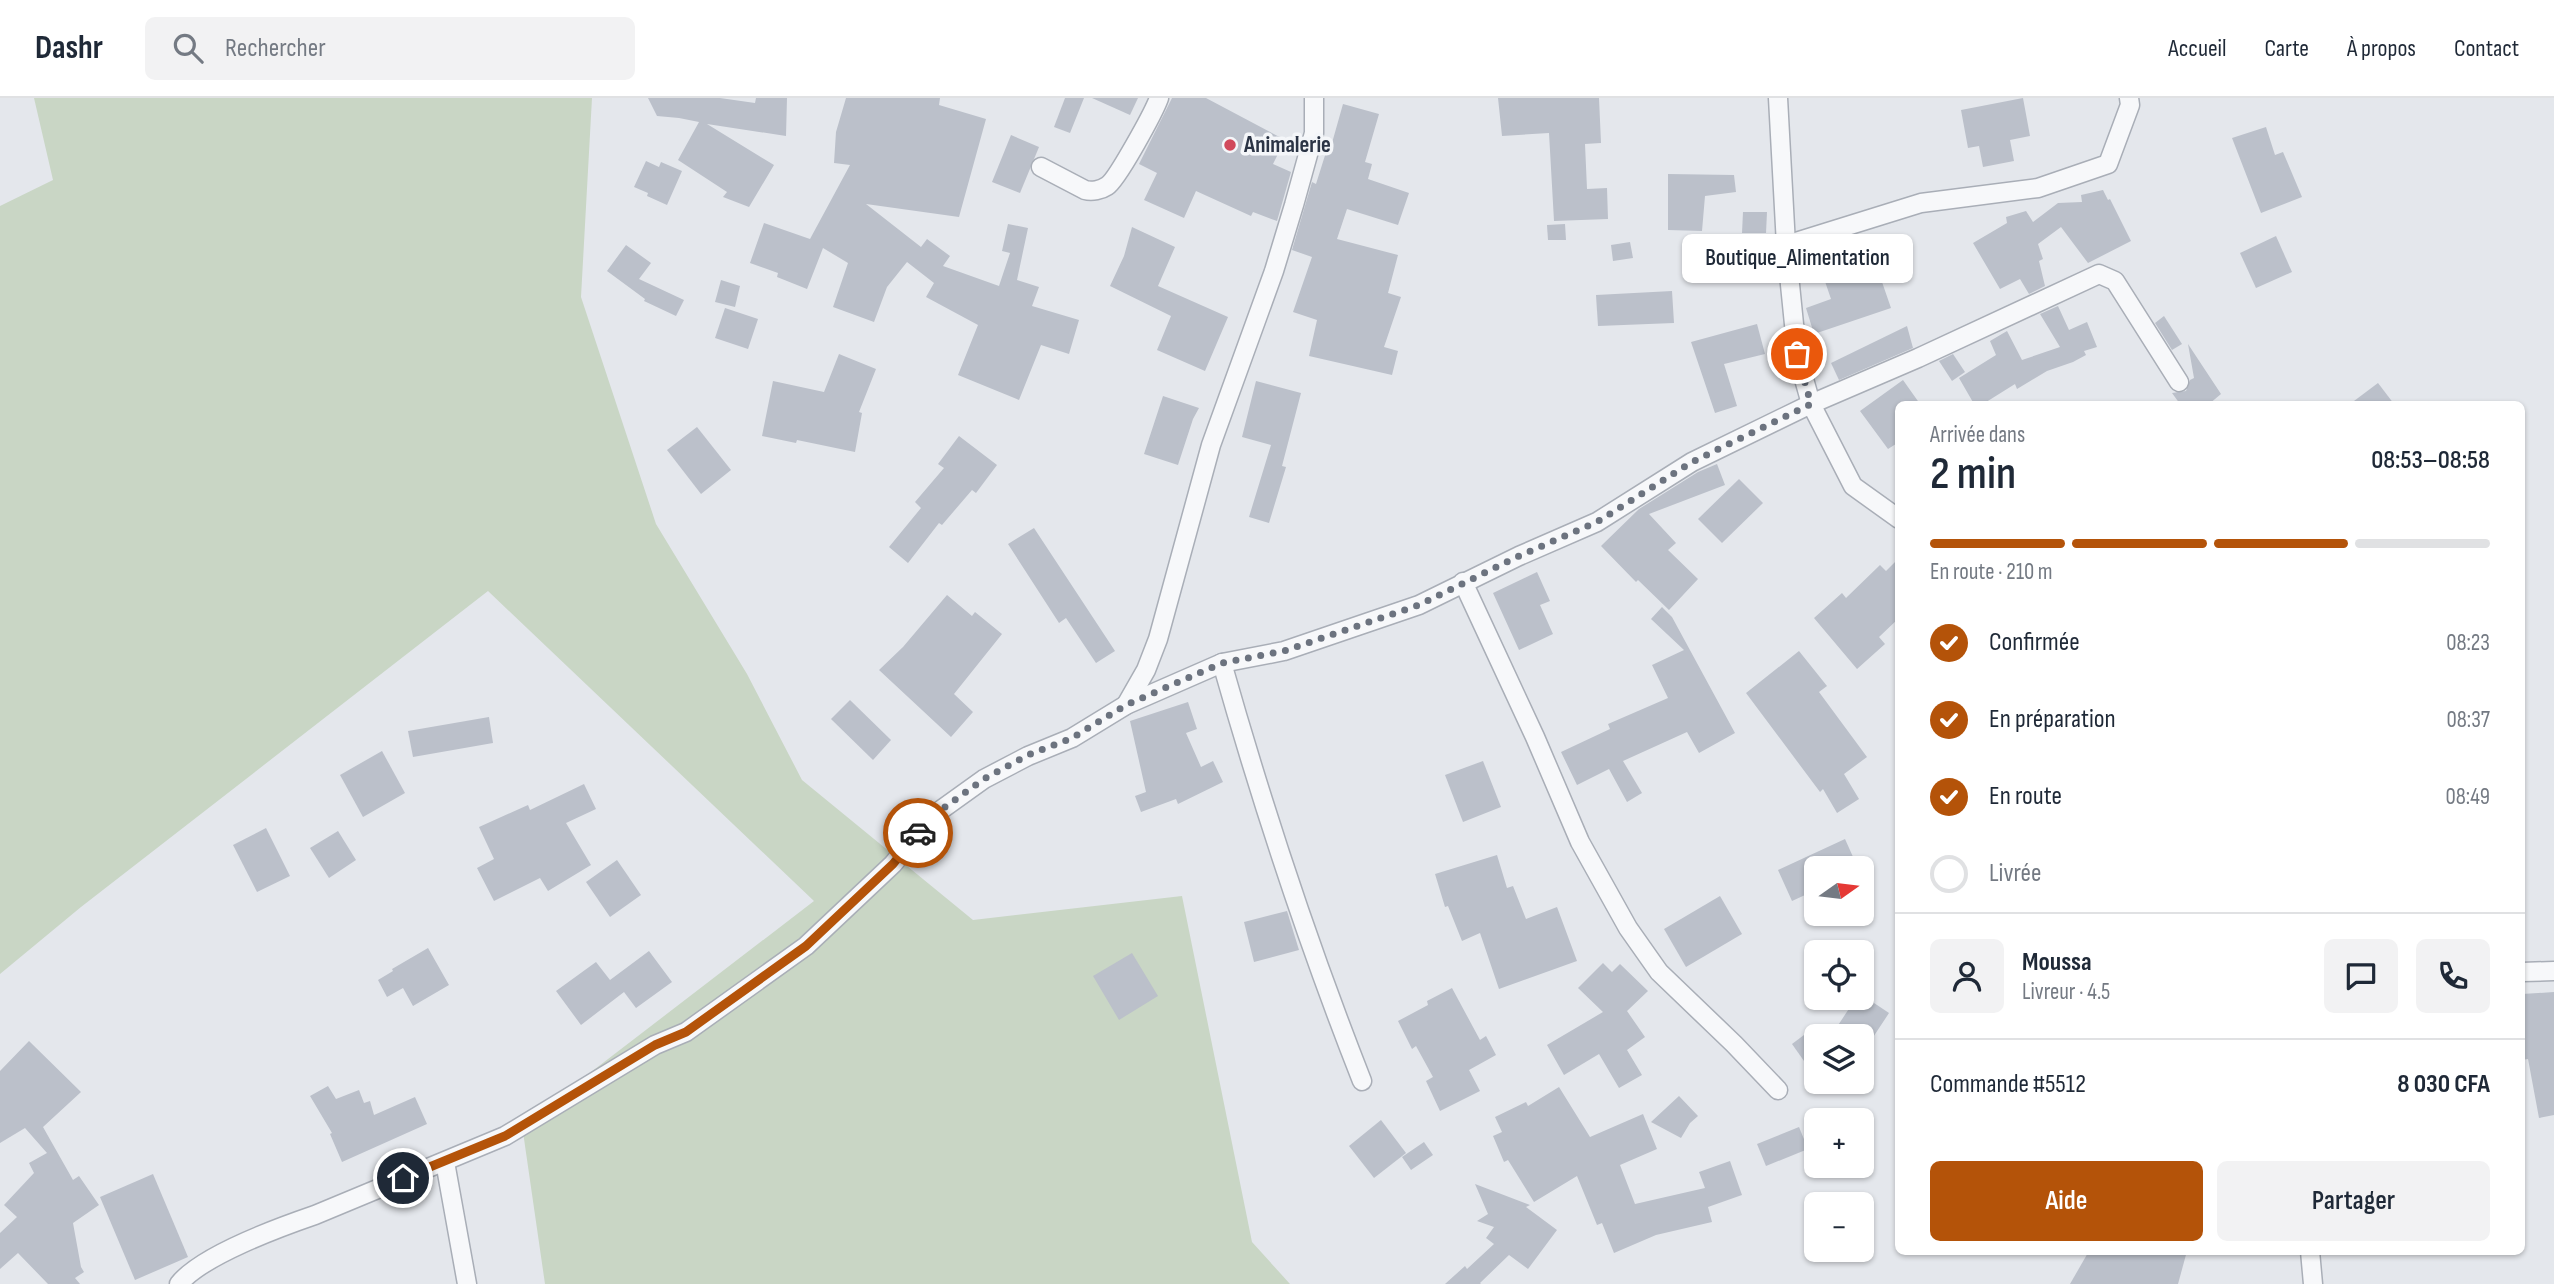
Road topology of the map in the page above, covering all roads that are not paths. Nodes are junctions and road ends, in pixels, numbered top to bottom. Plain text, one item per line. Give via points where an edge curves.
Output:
1 (1159, 98) edge
2 (1314, 98) edge
3 (1778, 98) edge
4 (2129, 98) edge
5 (1041, 167) dead end
6 (1786, 245) junction
7 (2179, 382) dead end
8 (1811, 404) junction
9 (1895, 516) edge
10 (1463, 582) junction
11 (1222, 663) junction
12 (1126, 705) junction
13 (2554, 971) edge
14 (2525, 972) edge
15 (1362, 1081) dead end
16 (1778, 1090) dead end
17 (445, 1162) junction
18 (2310, 1255) edge
19 (179, 1284) edge
20 (467, 1284) edge
21 (2313, 1284) edge

1 - 5 street via 1107,186 1085,190
2 - 12 street via 1314,133 1274,271 1211,445 1157,639
3 - 6 street
4 - 6 street via 2108,164 2038,188 1921,203
6 - 8 street via 1797,354
7 - 8 street via 2115,281 2099,274
8 - 9 street via 1853,486
8 - 10 street via 1692,462 1597,522
10 - 11 street via 1419,605 1296,647
10 - 16 street via 1580,842 1628,928 1659,972
11 - 12 street
11 - 15 street via 1250,762
12 - 17 street via 1072,738 984,779 931,817 893,864 806,946 686,1032 655,1045 505,1136
13 - 14 street
17 - 19 street via 208,1260
17 - 20 street
18 - 21 street

